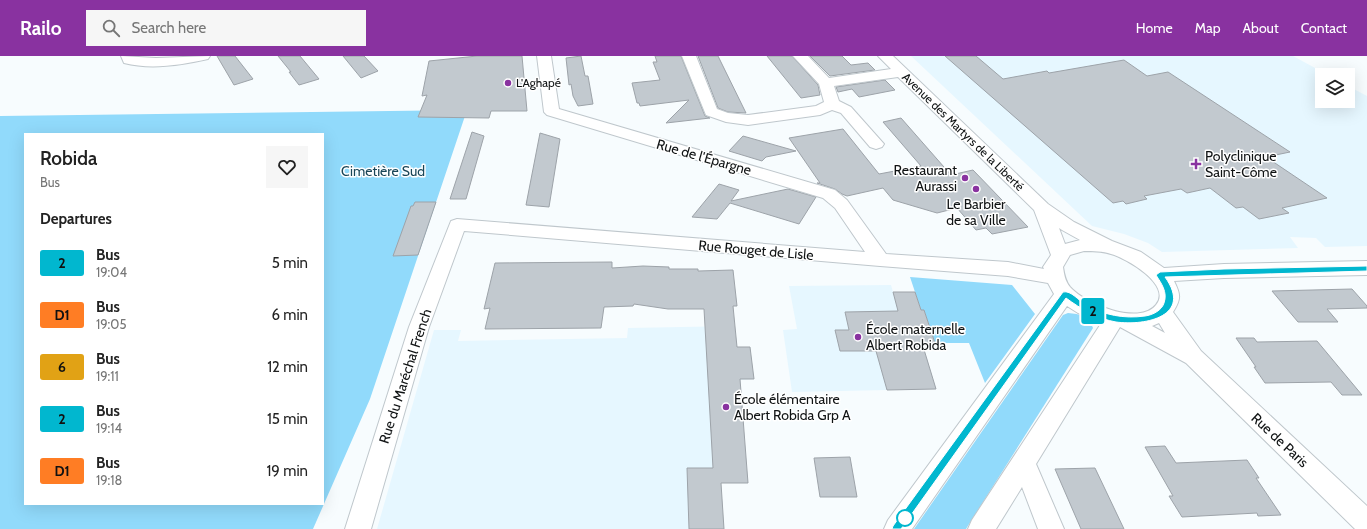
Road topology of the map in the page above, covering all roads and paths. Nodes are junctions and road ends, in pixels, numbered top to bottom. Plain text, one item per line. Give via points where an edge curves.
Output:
1 (128, 56) edge
2 (203, 56) edge
3 (544, 56) edge
4 (689, 56) edge
5 (800, 56) edge
6 (885, 56) edge
7 (901, 72) junction
8 (826, 83) junction
9 (832, 104) junction
10 (876, 144) dead end
11 (1042, 208) junction
12 (457, 225) joint
13 (1113, 248) junction
14 (1060, 254) junction
15 (880, 260) junction
16 (1367, 268) edge
17 (1160, 275) junction
18 (1060, 286) junction
19 (1162, 312) junction
20 (1120, 319) junction
21 (1193, 357) junction
22 (1022, 464) junction
23 (1367, 523) edge
24 (358, 529) edge
25 (897, 529) edge
26 (981, 529) edge
27 (1051, 529) edge

1 - 2 street via 129,60 140,62
3 - 15 street, Rue de l'Épargne via 552,112 829,194 840,204
4 - 9 street via 711,112 748,120 820,110
5 - 8 street
6 - 7 street, Avenue des Martyrs de la Liberté
7 - 8 street
7 - 11 street, Avenue des Martyrs de la Liberté
8 - 9 street
9 - 10 street via 846,110
11 - 13 street, Avenue des Martyrs de la Liberté via 1068,226
11 - 14 street, Avenue des Martyrs de la Liberté
12 - 15 street, Rue Rouget de Lisle
12 - 24 street, Rue du Maréchal French via 419,327
13 - 14 street via 1083,245
13 - 17 street via 1146,263
14 - 18 street via 1053,267
15 - 18 street, Rue Rouget de Lisle via 1008,269
16 - 17 street
17 - 19 street via 1170,295 1168,305
18 - 20 street via 1082,306
18 - 25 street
19 - 20 street via 1151,318 1136,321
19 - 21 street, Rue de Paris
20 - 21 street, Rue de Paris
20 - 22 street
21 - 23 street, Rue de Paris
22 - 26 street
22 - 27 street via 1030,477

